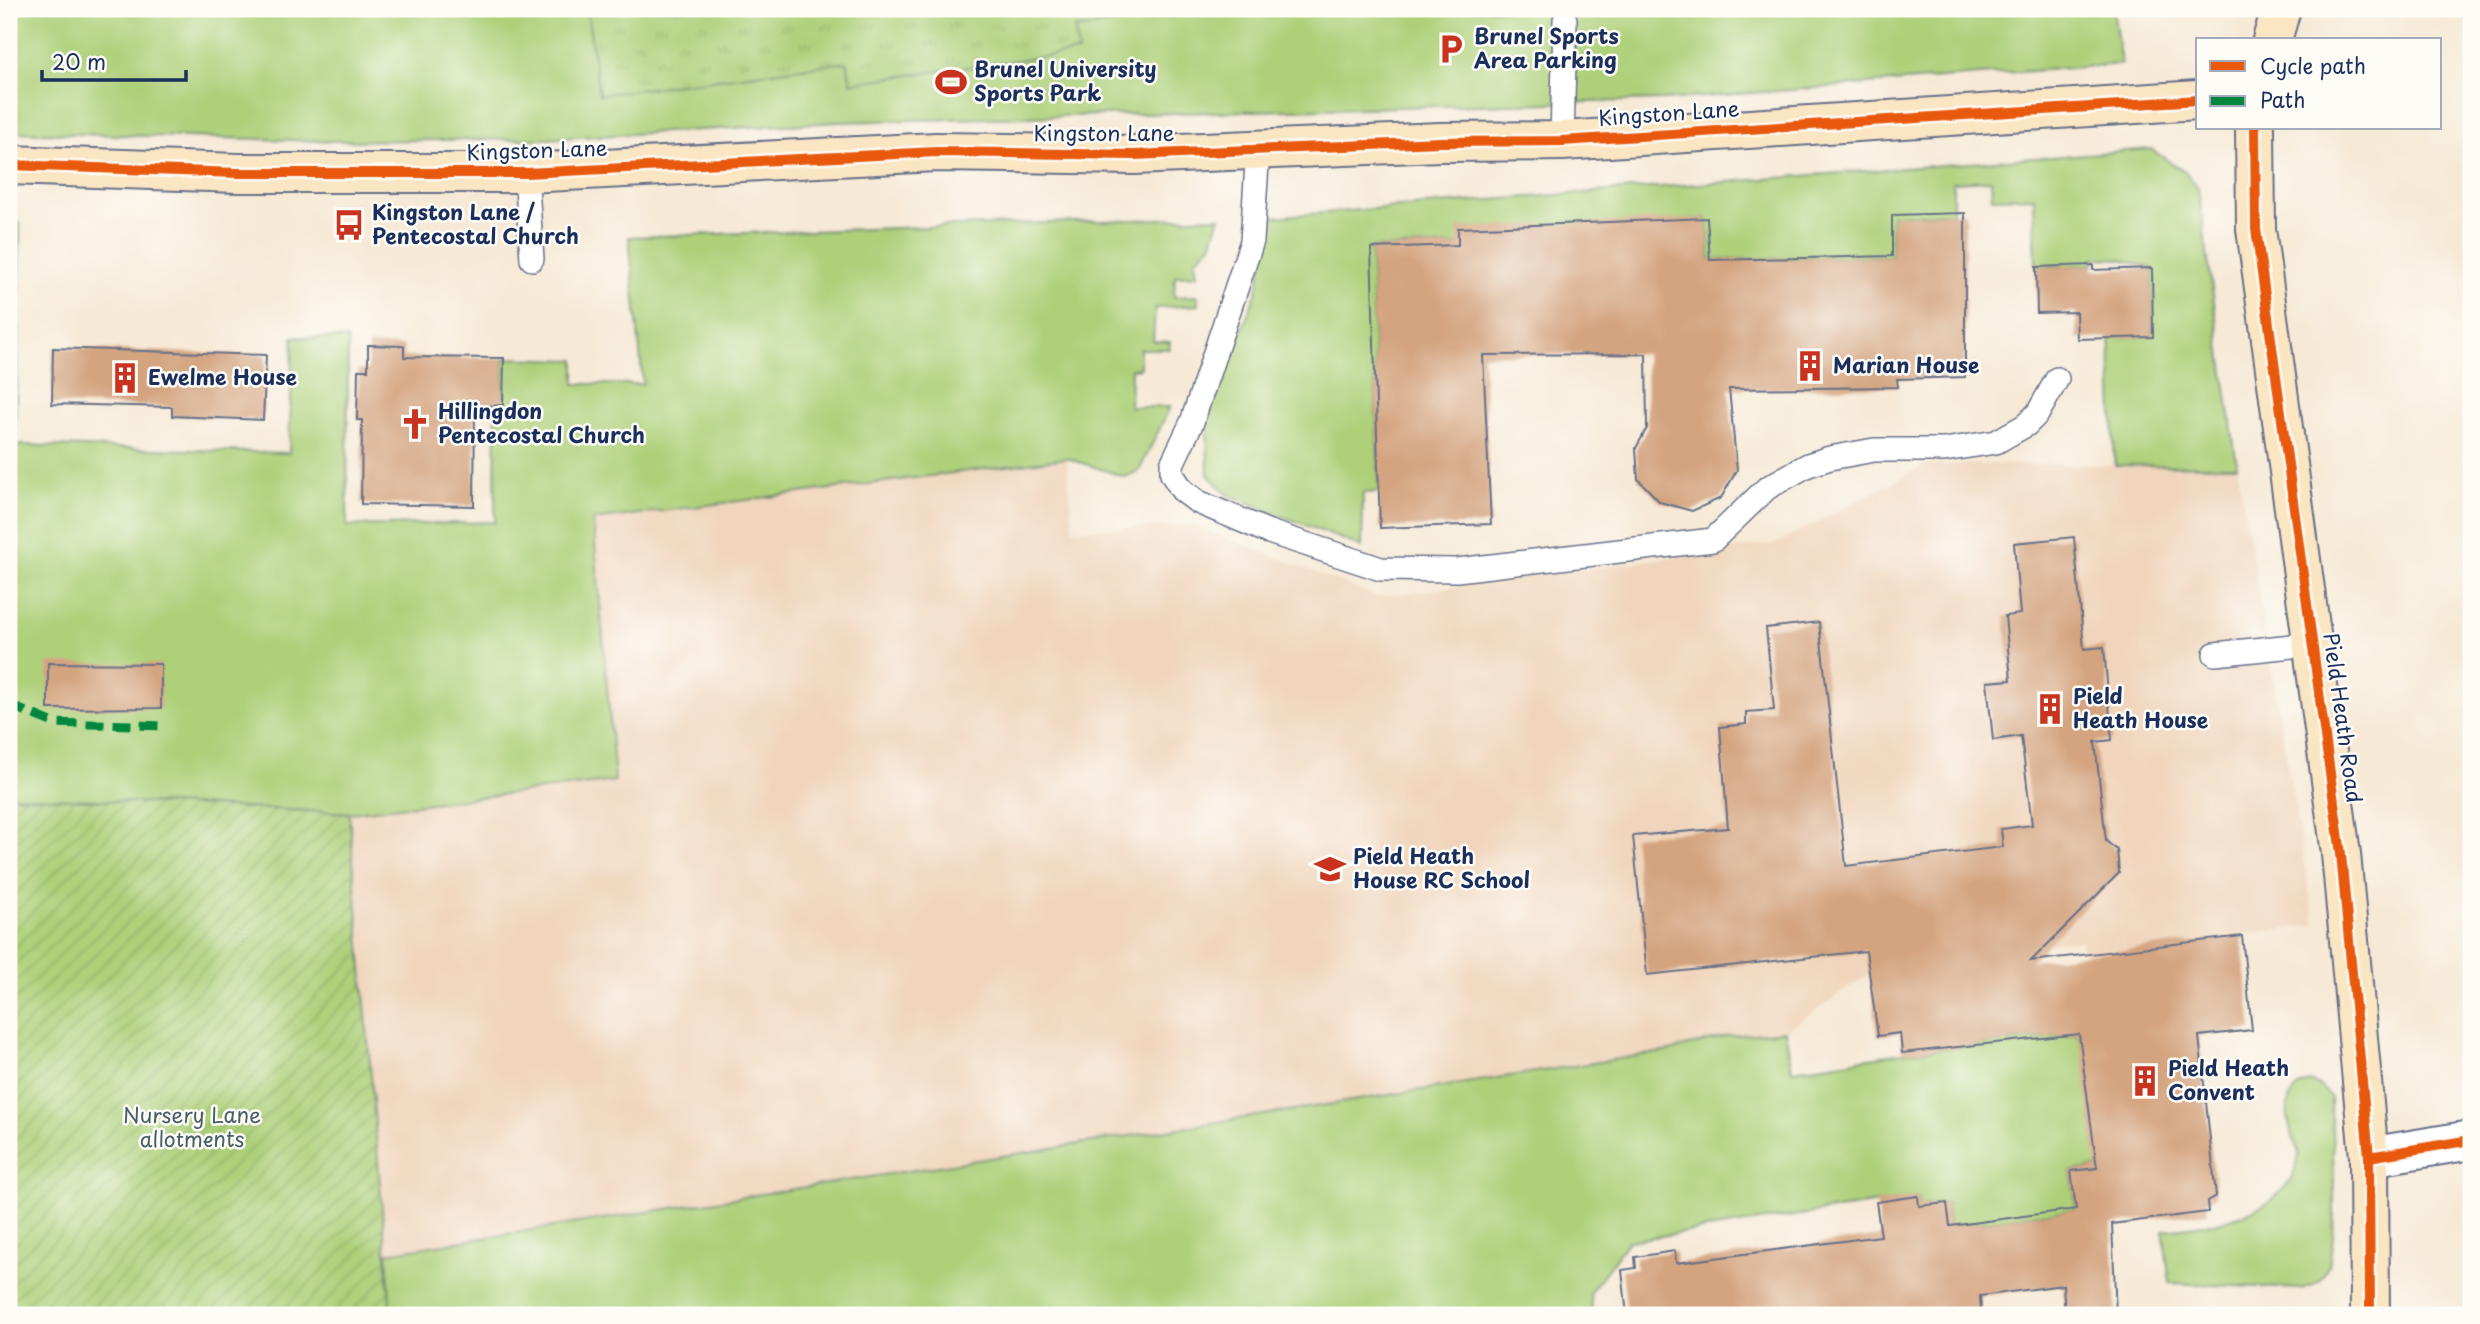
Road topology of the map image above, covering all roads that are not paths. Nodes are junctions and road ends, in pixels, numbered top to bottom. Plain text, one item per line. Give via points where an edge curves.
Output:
1 (2281, 9) edge
2 (1565, 20) dead end
3 (2273, 38) edge
4 (2196, 100) edge
5 (2255, 130) edge
6 (1562, 141) junction
7 (1258, 148) junction
8 (9, 165) edge
9 (526, 173) junction
10 (532, 259) dead end
11 (2057, 379) dead end
12 (2312, 645) junction
13 (2215, 654) dead end
14 (2471, 1140) edge
15 (2369, 1157) junction
16 (2370, 1315) edge

1 - 3 street
2 - 6 lane
4 - 6 street, Kingston Lane
5 - 12 street, Pield Heath Road via 2256,229
6 - 7 street, Kingston Lane
7 - 9 street, Kingston Lane via 1135,155 936,152
7 - 11 lane via 1252,241 1172,474 1178,487 1198,502 1269,532 1381,569 1457,570 1713,540 1784,476 1830,458 1874,450 1944,450 1996,442 2038,413
8 - 9 street, Kingston Lane via 238,173
9 - 10 lane
12 - 13 lane
12 - 15 street, Pield Heath Road via 2341,854
14 - 15 street
15 - 16 street, Pield Heath Road

